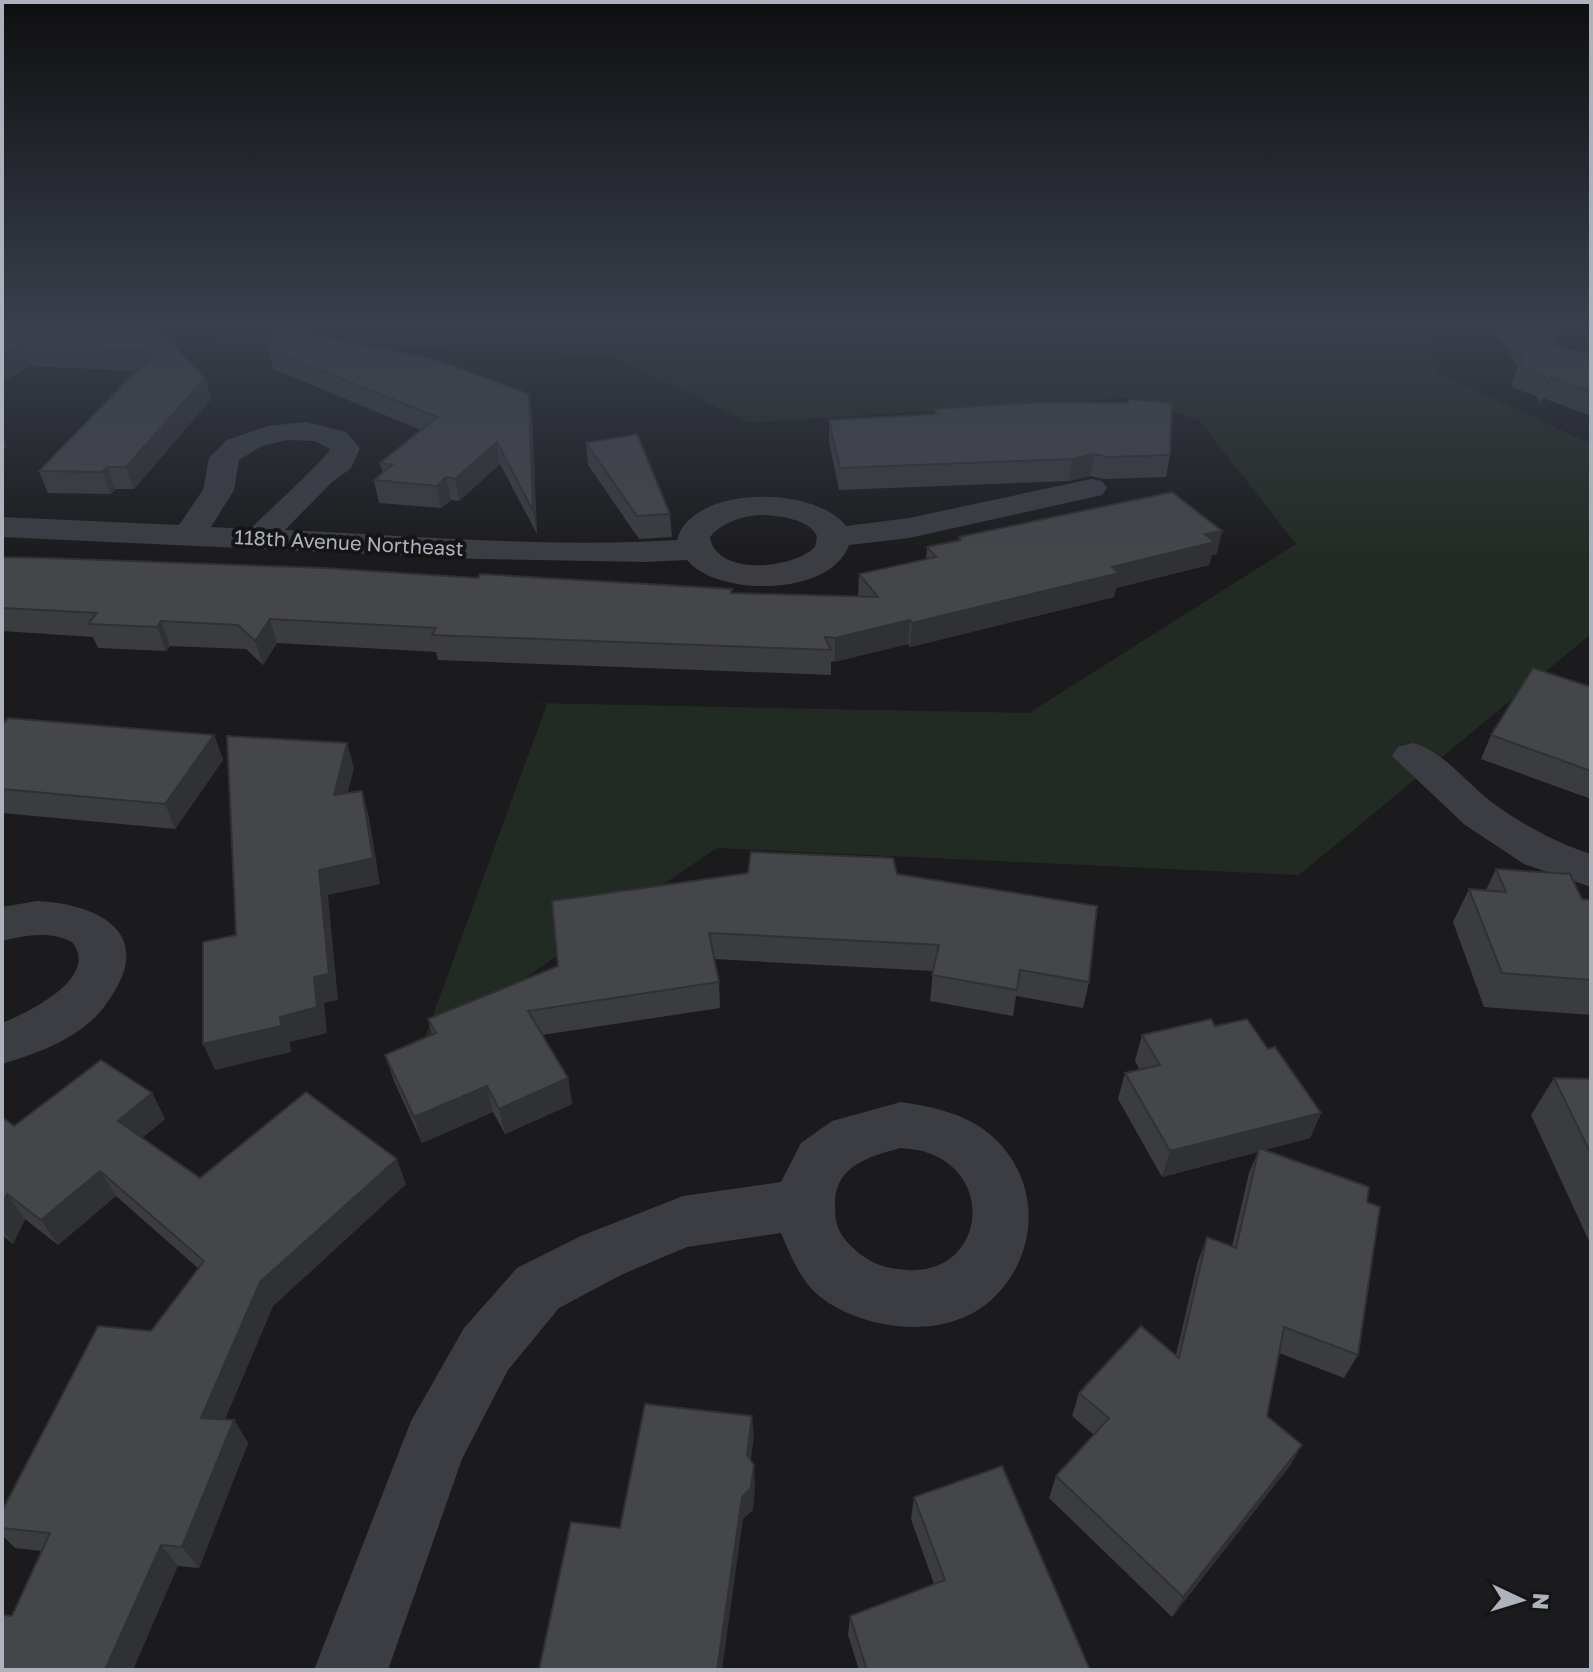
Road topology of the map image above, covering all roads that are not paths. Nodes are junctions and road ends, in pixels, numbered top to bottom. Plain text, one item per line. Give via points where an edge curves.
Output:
1 (1091, 488) dead end
2 (2, 527) edge
3 (188, 536) junction
4 (833, 537) junction
5 (259, 538) junction
6 (695, 549) junction
7 (1413, 756) dead end
8 (1591, 871) edge
9 (2, 924) edge
10 (2, 1044) edge
11 (803, 1204) dead end
12 (351, 1670) edge

1 - 4 street via 909,528
2 - 3 street, 118th Avenue Northeast
3 - 5 street, 118th Avenue Northeast
3 - 5 street via 221,484 224,457 244,442 293,431 323,433 342,442 340,462
4 - 6 street via 823,559 772,575 732,572
4 - 6 street via 831,529 809,513 756,505 707,520 694,539
5 - 6 street, 118th Avenue Northeast via 492,549
7 - 8 street via 1492,823 1540,853
9 - 10 street via 44,916 69,919 87,927 99,941 102,958 97,978 82,999 29,1035
11 - 12 street via 683,1222 538,1288 486,1349 434,1444

